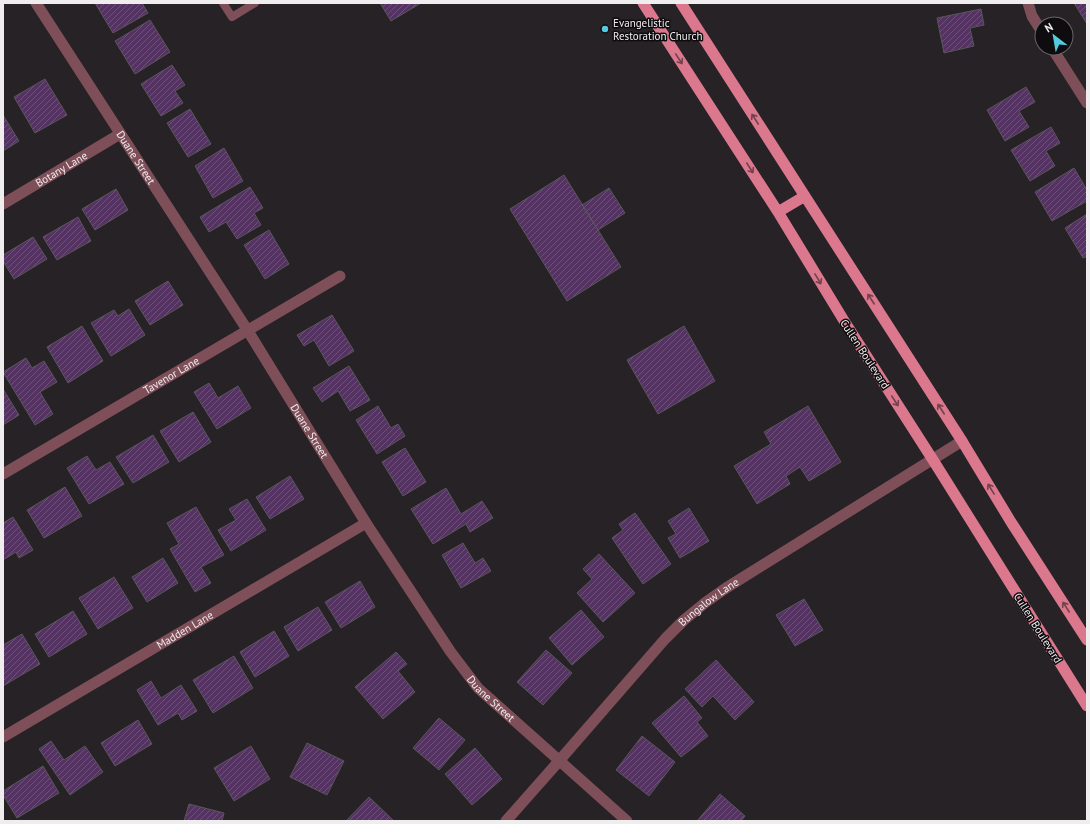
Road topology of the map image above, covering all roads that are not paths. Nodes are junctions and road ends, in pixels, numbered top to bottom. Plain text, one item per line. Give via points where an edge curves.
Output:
1 (36, 3) edge
2 (223, 3) edge
3 (255, 3) edge
4 (643, 3) edge
5 (681, 3) edge
6 (1028, 3) edge
7 (1034, 19) edge
8 (1057, 56) edge
9 (1087, 103) edge
10 (120, 134) junction
11 (805, 196) junction
12 (3, 204) edge
13 (778, 212) junction
14 (340, 276) dead end
15 (248, 331) junction
16 (962, 441) junction
17 (933, 460) junction
18 (3, 474) edge
19 (366, 523) junction
20 (1087, 640) edge
21 (1087, 706) edge
22 (3, 737) edge
23 (559, 761) junction
24 (506, 821) edge
25 (627, 821) edge

1 - 10 street, Duane Street
2 - 3 lane via 232,17
4 -> 13 main road, Cullen Boulevard
11 -> 5 main road
6 - 7 street
8 - 9 street
10 - 12 street, Botany Lane
10 - 15 street, Duane Street
11 - 13 main road
16 -> 11 main road
13 -> 17 main road, Cullen Boulevard
14 - 15 street, Tavenor Lane
15 - 18 street, Tavenor Lane
15 - 19 street, Duane Street
16 - 17 street, Bungalow Lane
20 -> 16 main road
17 - 21 main road, Cullen Boulevard
17 - 23 street, Bungalow Lane via 706,602 665,639
19 - 22 street, Madden Lane
19 - 23 street, Duane Street via 450,651 478,688
23 - 24 street, Bungalow Lane
23 - 25 street, Duane Street

